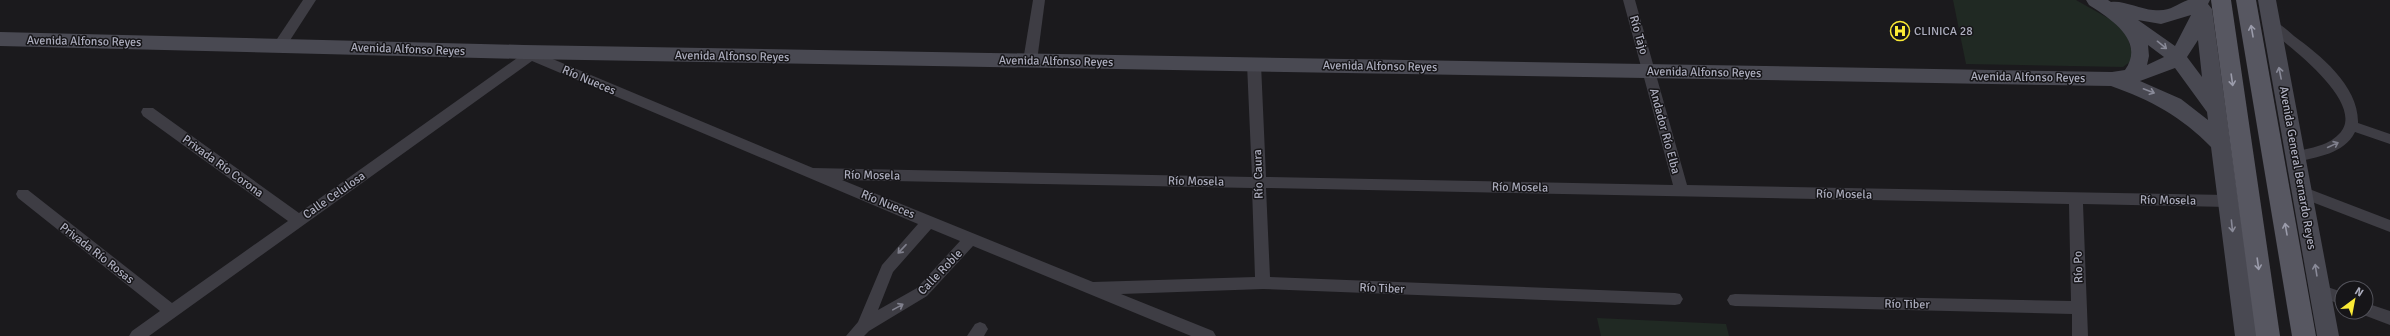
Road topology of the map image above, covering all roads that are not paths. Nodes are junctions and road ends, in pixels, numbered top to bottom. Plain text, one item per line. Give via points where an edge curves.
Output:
1 (310, 0) edge
2 (1039, 0) edge
3 (1629, 0) edge
4 (2095, 0) edge
5 (2106, 0) edge
6 (2246, 0) edge
7 (2267, 0) edge
8 (2207, 2) edge
9 (2125, 20) junction
10 (2271, 25) junction
11 (0, 39) edge
12 (280, 46) junction
13 (528, 54) junction
14 (2178, 58) junction
15 (1030, 60) junction
16 (1254, 64) junction
17 (1649, 71) junction
18 (2131, 76) junction
19 (2112, 79) junction
20 (2216, 111) junction
21 (148, 112) dead end
22 (2352, 126) junction
23 (2390, 139) edge
24 (2222, 146) junction
25 (2296, 157) junction
26 (812, 174) junction
27 (1258, 182) junction
28 (1682, 191) junction
29 (2304, 193) junction
30 (23, 194) dead end
31 (2076, 198) junction
32 (2228, 201) junction
33 (298, 220) junction
34 (929, 221) junction
35 (2390, 226) edge
36 (971, 238) junction
37 (1263, 284) junction
38 (1089, 289) junction
39 (2319, 290) junction
40 (2334, 296) edge
41 (1675, 300) dead end
42 (1735, 300) dead end
43 (2079, 308) junction
44 (171, 311) junction
45 (2374, 312) edge
46 (2390, 318) edge
47 (859, 331) edge
48 (137, 336) edge
49 (1208, 336) edge
50 (2080, 336) edge
51 (2246, 336) edge
52 (2268, 336) edge
53 (2304, 336) edge
54 (2328, 336) edge

1 - 12 street
2 - 15 street
3 - 17 street, Río Tajo
4 - 9 street
5 - 8 street via 2136,13 2164,18
53 -> 6 main road, Avenida General Bernardo Reyes
7 - 10 street, Avenida General Bernardo Reyes
8 - 14 street, Avenida Alfonso Reyes
8 - 20 street
8 -> 52 main road
9 -> 14 street
9 - 18 street via 2136,35 2141,50 2139,64
10 - 22 street via 2328,72 2346,99
25 -> 10 street, Avenida General Bernardo Reyes
11 - 12 street, Avenida Alfonso Reyes
12 - 13 street, Avenida Alfonso Reyes
13 - 15 street, Avenida Alfonso Reyes
13 - 26 street, Río Nueces
13 - 33 street, Calle Celulosa
14 - 18 street, Avenida Alfonso Reyes via 2163,67
14 - 20 street
15 - 16 street, Avenida Alfonso Reyes
16 - 17 street, Avenida Alfonso Reyes
16 - 27 street, Río Caura
17 - 19 street, Avenida Alfonso Reyes
17 - 28 street, Andador Río Elba
18 - 19 street, Avenida Alfonso Reyes
19 -> 24 street, Avenida Alfonso Reyes via 2175,103 2199,122
20 - 24 street
21 - 33 street, Privada Río Corona
22 - 23 street
25 -> 22 street via 2343,140
24 - 32 street
25 - 29 street, Avenida General Bernardo Reyes
26 - 27 street, Río Mosela
26 - 34 street, Río Nueces
27 - 28 street, Río Mosela
27 - 37 street, Río Caura
28 - 31 street, Río Mosela
29 - 35 street
39 -> 29 street, Avenida General Bernardo Reyes
30 - 44 street, Privada Río Rosas
31 - 32 street, Río Mosela
31 - 43 street, Río Po
32 -> 51 street
33 - 44 street, Calle Celulosa
34 - 36 street, Río Nueces
34 -> 47 street, Calle Roble via 887,268
36 - 38 street, Río Nueces
47 -> 36 street, Calle Roble via 922,292
37 - 38 street, Río Tiber
37 - 41 street, Río Tiber
38 - 49 street, Río Nueces
39 - 40 street
39 - 54 street, Avenida General Bernardo Reyes
42 - 43 street, Río Tiber
43 - 50 street, Río Po
44 - 48 street, Calle Celulosa
45 - 46 street

